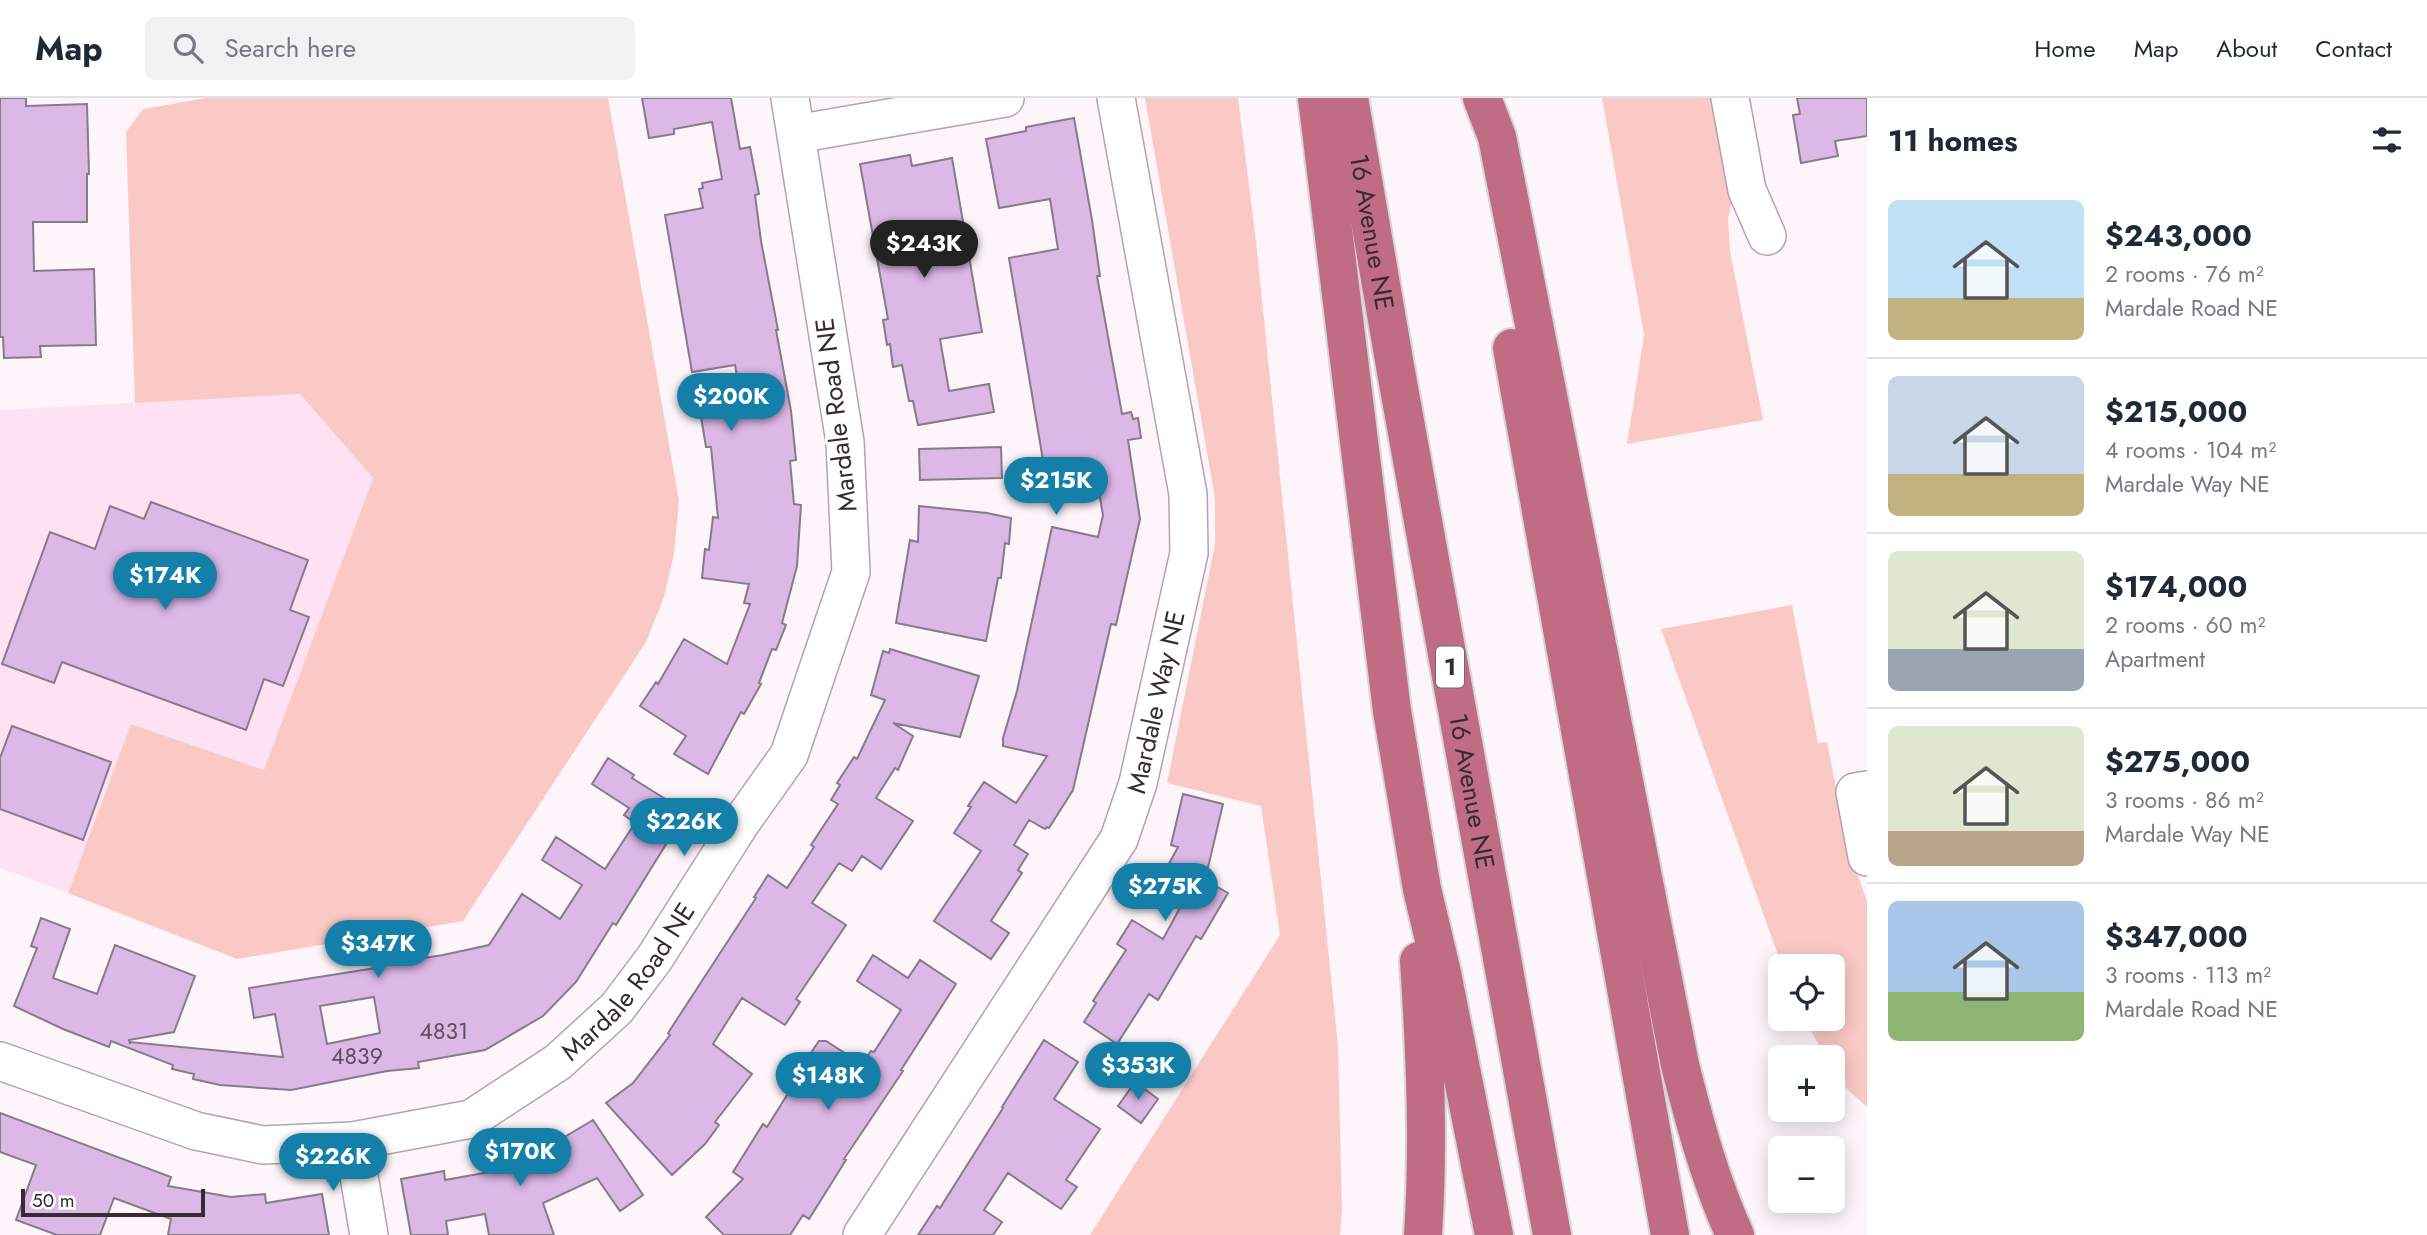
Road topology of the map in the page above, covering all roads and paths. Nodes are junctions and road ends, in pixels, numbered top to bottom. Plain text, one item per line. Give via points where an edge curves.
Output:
1 (790, 98) edge
2 (1005, 98) edge
3 (1116, 98) edge
4 (1317, 98) edge
5 (1349, 98) edge
6 (1471, 98) edge
7 (1482, 98) edge
8 (1730, 98) edge
9 (796, 134) junction
10 (1767, 236) dead end
11 (1867, 790) edge
12 (1867, 856) edge
13 (1422, 890) junction
14 (1630, 1004) junction
15 (0, 1061) edge
16 (354, 1141) junction
17 (369, 1235) edge
18 (862, 1235) edge
19 (1423, 1235) edge
20 (1494, 1235) edge
21 (1552, 1235) edge
22 (1670, 1235) edge
23 (1682, 1235) edge
24 (1735, 1235) edge

1 - 9 street, Mardale Road NE
2 - 9 street
3 - 18 street, Mardale Way NE via 1188,494 1189,553 1138,783 1119,839
4 - 13 highway via 1392,711
5 - 21 highway, 16 Avenue NE / 1
6 - 14 highway
7 - 24 highway via 1497,137 1681,1065 1696,1128
8 - 10 street via 1747,190
9 - 16 street, Mardale Road NE via 845,442 851,572 789,755 617,1008 558,1062 471,1119
11 - 12 street via 1855,792
13 - 19 highway via 1418,942 1426,1137
13 - 20 highway
14 - 22 highway
14 - 23 highway
15 - 16 street, Mardale Road NE via 196,1131 263,1145
16 - 17 street

